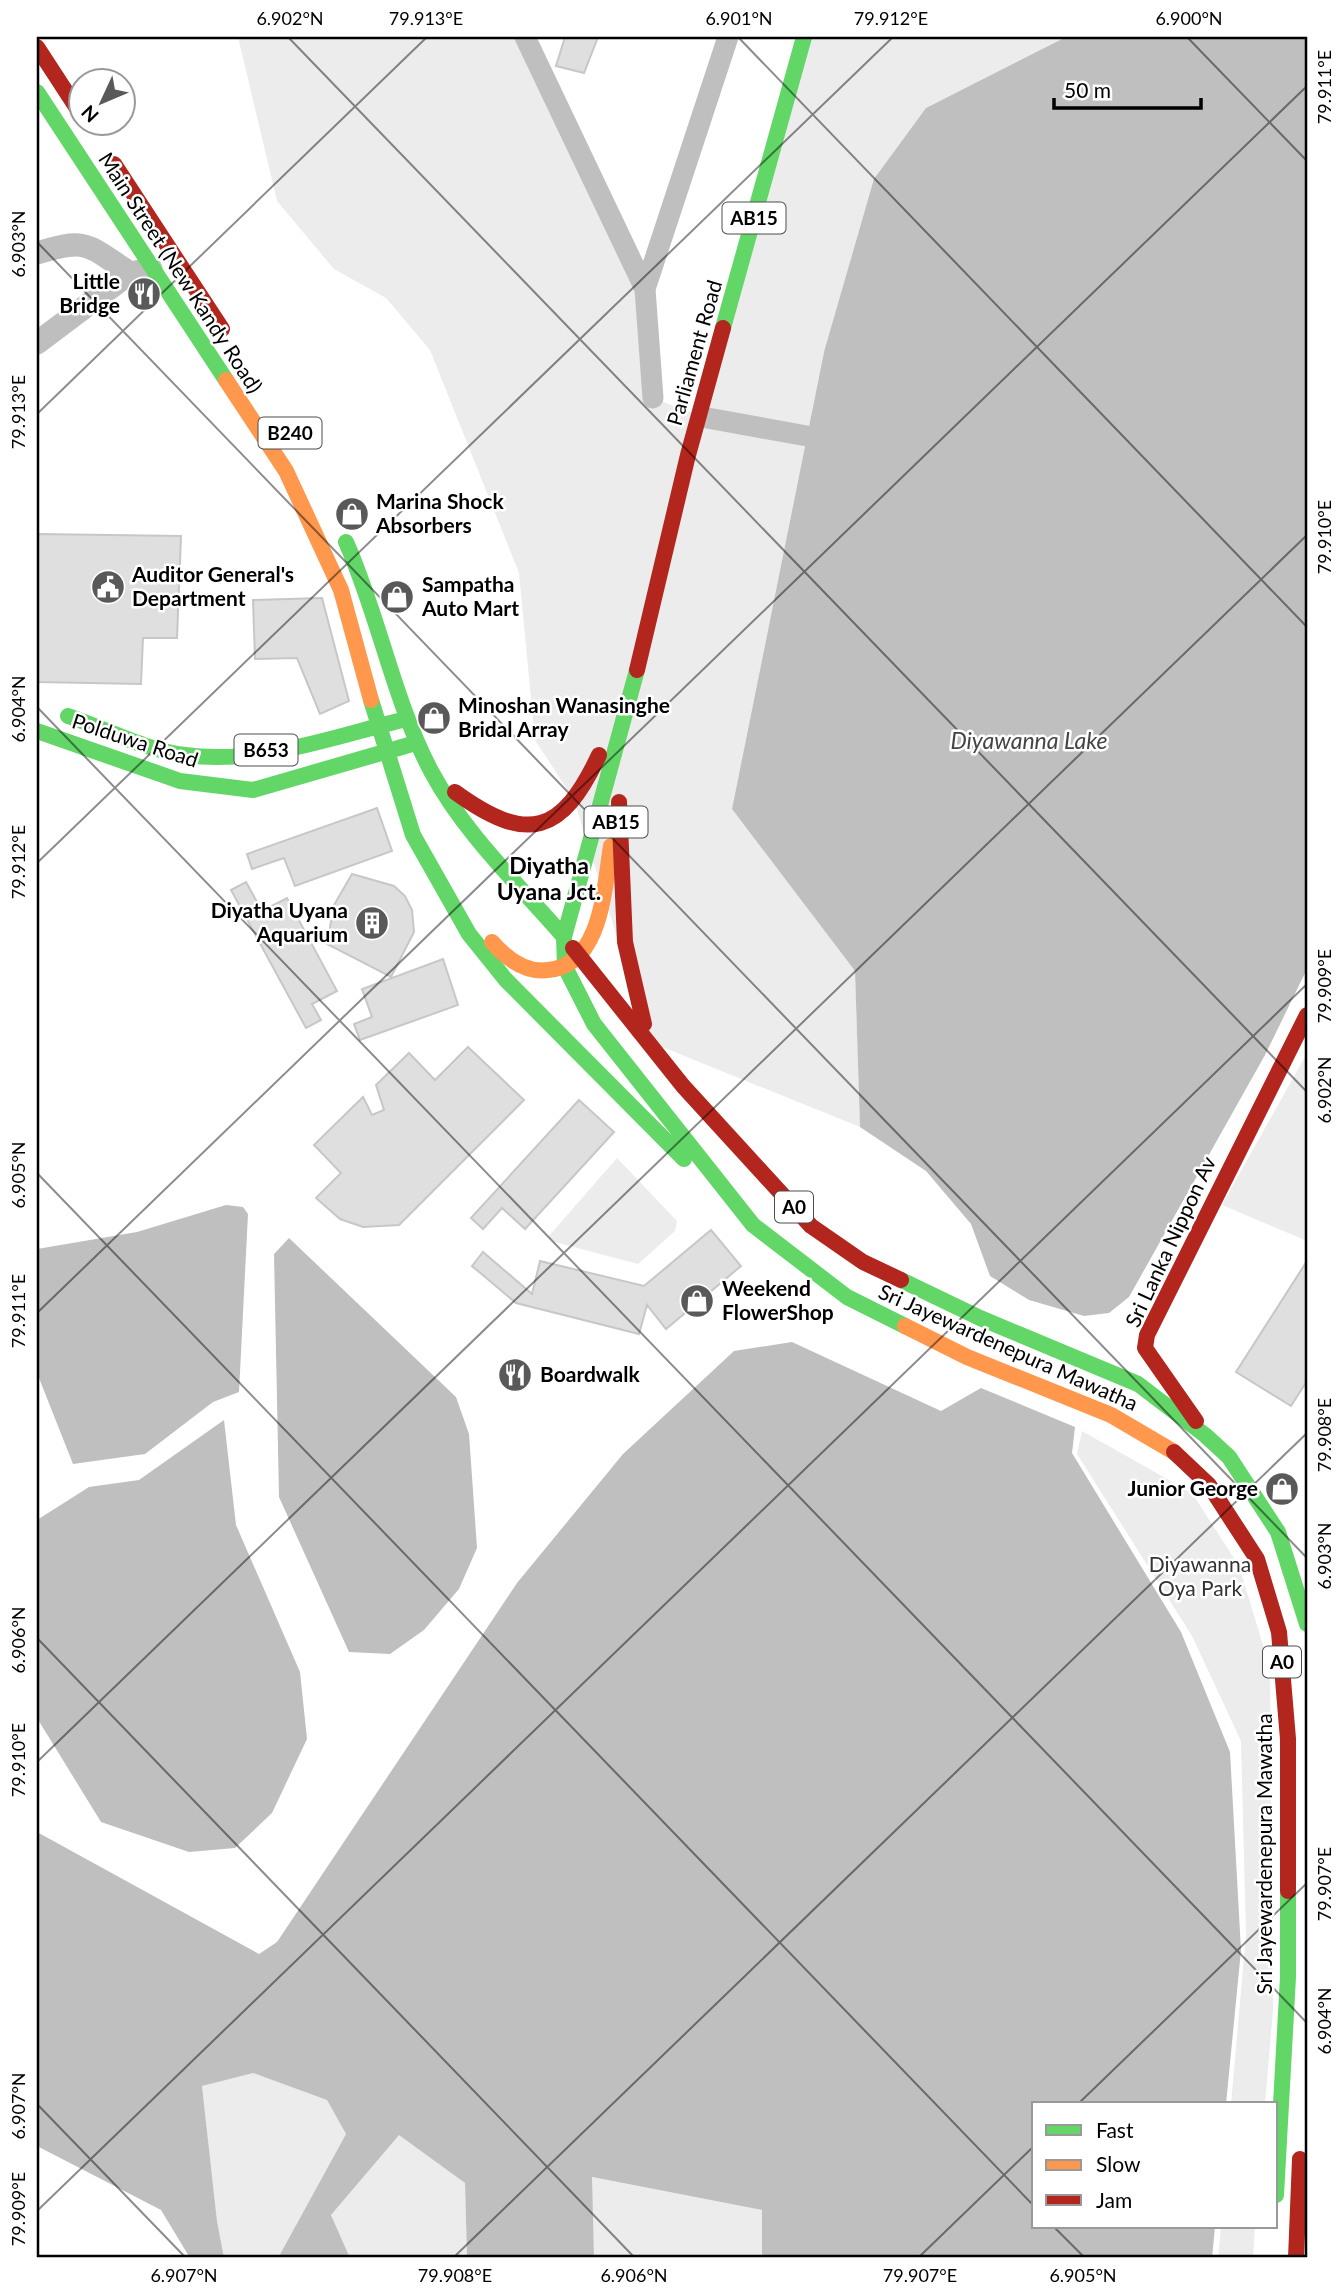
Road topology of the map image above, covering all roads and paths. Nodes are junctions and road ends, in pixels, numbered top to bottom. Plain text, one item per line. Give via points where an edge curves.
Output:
1 (804, 37) edge
2 (37, 47) edge
3 (37, 92) edge
4 (66, 92) edge
5 (102, 146) dead end
6 (37, 253) edge
7 (141, 271) junction
8 (37, 343) edge
9 (231, 343) dead end
10 (336, 521) dead end
11 (634, 682) junction
12 (49, 710) dead end
13 (408, 719) junction
14 (378, 726) junction
15 (37, 731) edge
16 (417, 743) junction
17 (385, 752) junction
18 (432, 774) junction
19 (619, 802) junction
20 (432, 870) junction
21 (564, 937) junction
22 (580, 957) junction
23 (565, 967) junction
24 (1307, 1015) edge
25 (650, 1042) junction
26 (753, 1225) junction
27 (1205, 1435) junction
28 (1304, 1595) edge
29 (1307, 1625) edge
30 (1302, 2140) dead end
31 (1278, 2173) edge
32 (1296, 2258) edge

1 - 11 main road, Parliament Road / AB15 via 688,455
2 - 4 main road
3 - 7 main road, Main Street (New Kandy Road) / B240
5 - 9 main road, Main Street (New Kandy Road)
6 - 7 street via 69,243 88,245
7 - 8 street
7 - 14 main road, Main Street (New Kandy Road) / B240 via 286,471 341,590
10 - 13 main road via 366,583
11 - 18 main road via 585,784 556,818 531,824 498,819
11 - 19 main road, Parliament Road / AB15
11 - 21 main road, Parliament Road / AB15
12 - 14 main road, Polduwa Road / B653 via 182,754 207,757 239,756
13 - 14 main road, Polduwa Road
13 - 16 main road
14 - 17 main road, Main Street (New Kandy Road) / B240
15 - 17 main road, Polduwa Road / B653 via 180,781 253,790
16 - 17 main road, Polduwa Road
16 - 18 main road
17 - 20 main road, Main Street (New Kandy Road) / B240 via 413,835
18 - 21 main road via 453,806
19 - 22 main road, Parliament Road / AB15 via 595,929
19 - 25 main road via 627,970
20 - 23 main road via 502,953 526,969 551,972
20 - 26 main road via 469,934 506,980
21 - 22 main road, Sri Jayewardenepura Mawatha / A0
21 - 23 main road, Sri Jayewardenepura Mawatha / A0
22 - 23 main road
22 - 25 main road, Sri Jayewardenepura Mawatha / A0
23 - 26 main road, Sri Jayewardenepura Mawatha / A0 via 594,1024
24 - 27 main road, Sri Lanka Nippon Av via 1147,1335 1145,1348
25 - 27 main road, Sri Jayewardenepura Mawatha / A0 via 683,1086 811,1226 863,1262 980,1318 1124,1377
26 - 31 main road, Sri Jayewardenepura Mawatha / A0 via 846,1297 967,1357 1111,1415 1173,1451 1209,1485 1257,1559 1279,1632 1288,1739 1296,1977
27 - 28 main road, Sri Jayewardenepura Mawatha / A0 via 1229,1457 1278,1532
28 - 29 main road, Sri Jayewardenepura Mawatha / A0
30 - 32 main road

